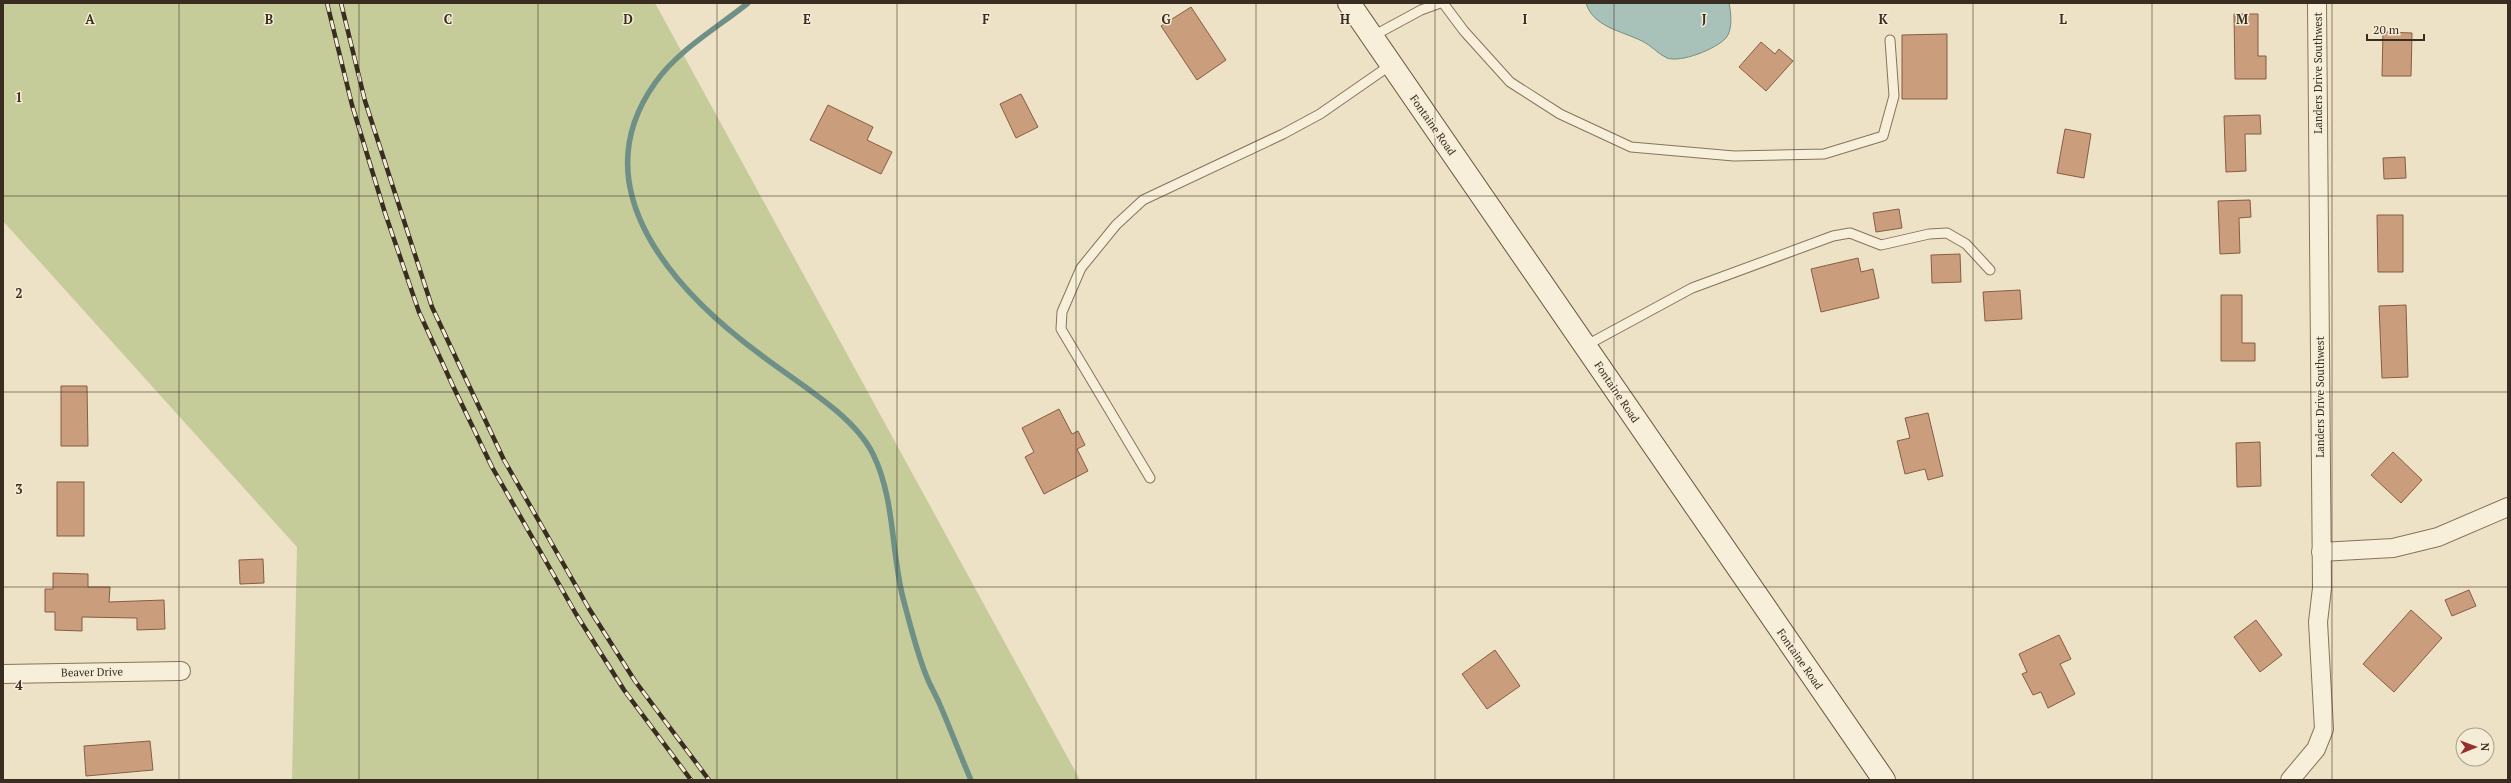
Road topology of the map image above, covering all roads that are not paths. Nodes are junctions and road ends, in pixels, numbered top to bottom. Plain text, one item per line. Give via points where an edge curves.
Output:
1 (1349, 3) edge
2 (1442, 3) edge
3 (2317, 3) edge
4 (1373, 36) junction
5 (1890, 40) dead end
6 (1392, 64) junction
7 (1990, 270) dead end
8 (1585, 346) junction
9 (1150, 478) dead end
10 (2508, 507) edge
11 (2321, 552) junction
12 (181, 671) dead end
13 (3, 674) edge
14 (1884, 780) edge
15 (2290, 780) edge

1 - 4 main road, Fontaine Road
2 - 4 lane via 1421,10
2 - 5 lane via 1510,82 1560,114 1631,147 1734,156 1824,154 1883,136 1894,96
3 - 11 street, Landers Drive Southwest
4 - 6 main road, Fontaine Road
6 - 8 main road, Fontaine Road
6 - 9 lane via 1314,117 1144,200 1116,225 1082,268 1062,312 1061,329
7 - 8 lane via 1966,244 1947,233 1929,234 1881,245 1850,234 1833,236 1692,288
8 - 14 main road, Fontaine Road
10 - 11 street via 2438,537 2393,548
11 - 15 street, Landers Drive Southwest via 2322,588 2318,622 2324,728 2316,749
12 - 13 street, Beaver Drive

